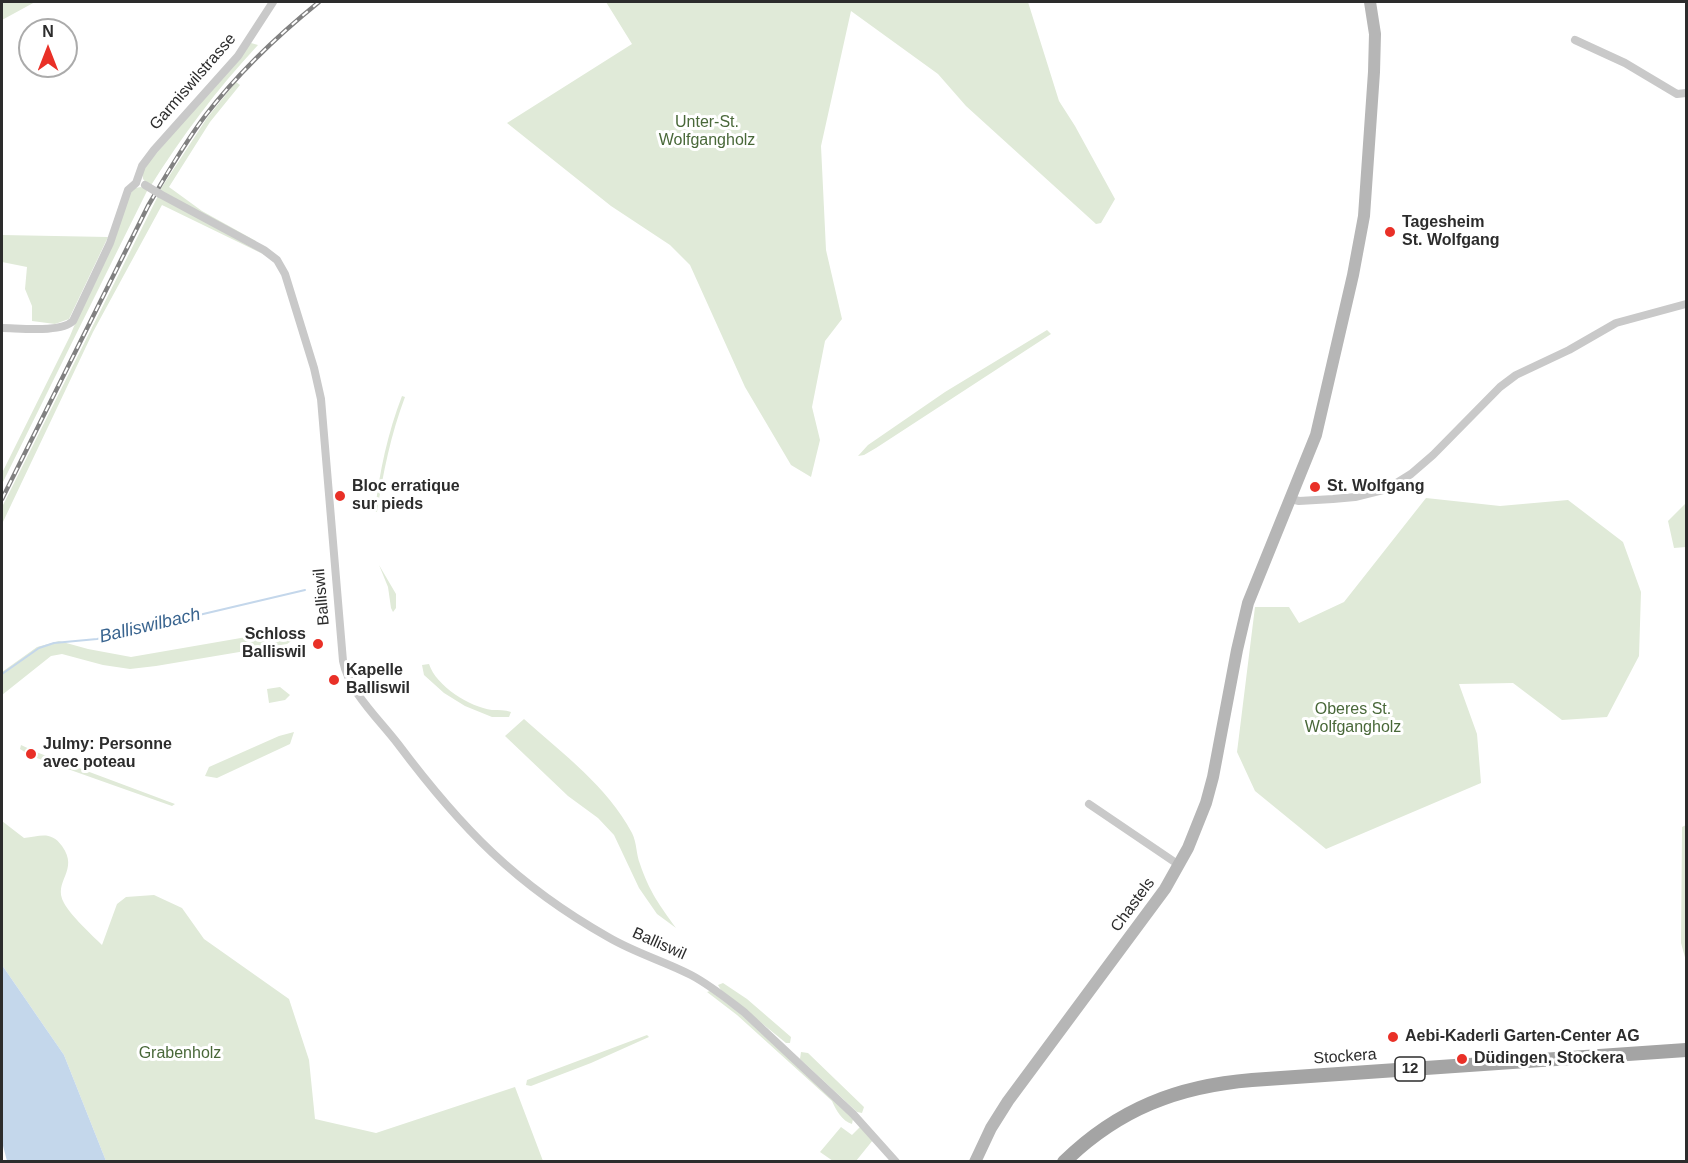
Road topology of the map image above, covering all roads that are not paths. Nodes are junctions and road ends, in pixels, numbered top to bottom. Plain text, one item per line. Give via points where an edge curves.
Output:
1 (273, 2) edge
2 (1370, 2) edge
3 (1575, 40) dead end
4 (1686, 93) edge
5 (136, 183) junction
6 (1686, 304) edge
7 (2, 328) edge
8 (1401, 488) dead end
9 (1387, 489) junction
10 (1291, 499) junction
11 (1089, 804) dead end
12 (1179, 866) junction
13 (1686, 1050) edge
14 (896, 1161) edge
15 (975, 1161) edge
16 (1064, 1161) edge

1 - 5 street, Garmiswilstrasse via 238,56 141,166
2 - 10 main road via 1375,53 1364,216 1325,404
3 - 4 street via 1625,63 1677,94
5 - 7 street via 128,190 110,243 73,321 57,327
5 - 14 street, Balliswil, bridge via 264,250 277,260 285,274 318,385 343,661 361,697 443,803 510,870 562,910 638,953 692,975 744,1012 853,1114
6 - 9 street via 1616,323 1516,375 1433,456
8 - 9 street
9 - 10 street via 1333,500
10 - 12 main road, Chastels via 1254,584 1240,632 1209,792
11 - 12 street
12 - 15 main road, Chastels via 1149,913 1008,1101
13 - 16 main road, Stockera / 12 via 1211,1084 1166,1096 1123,1116

